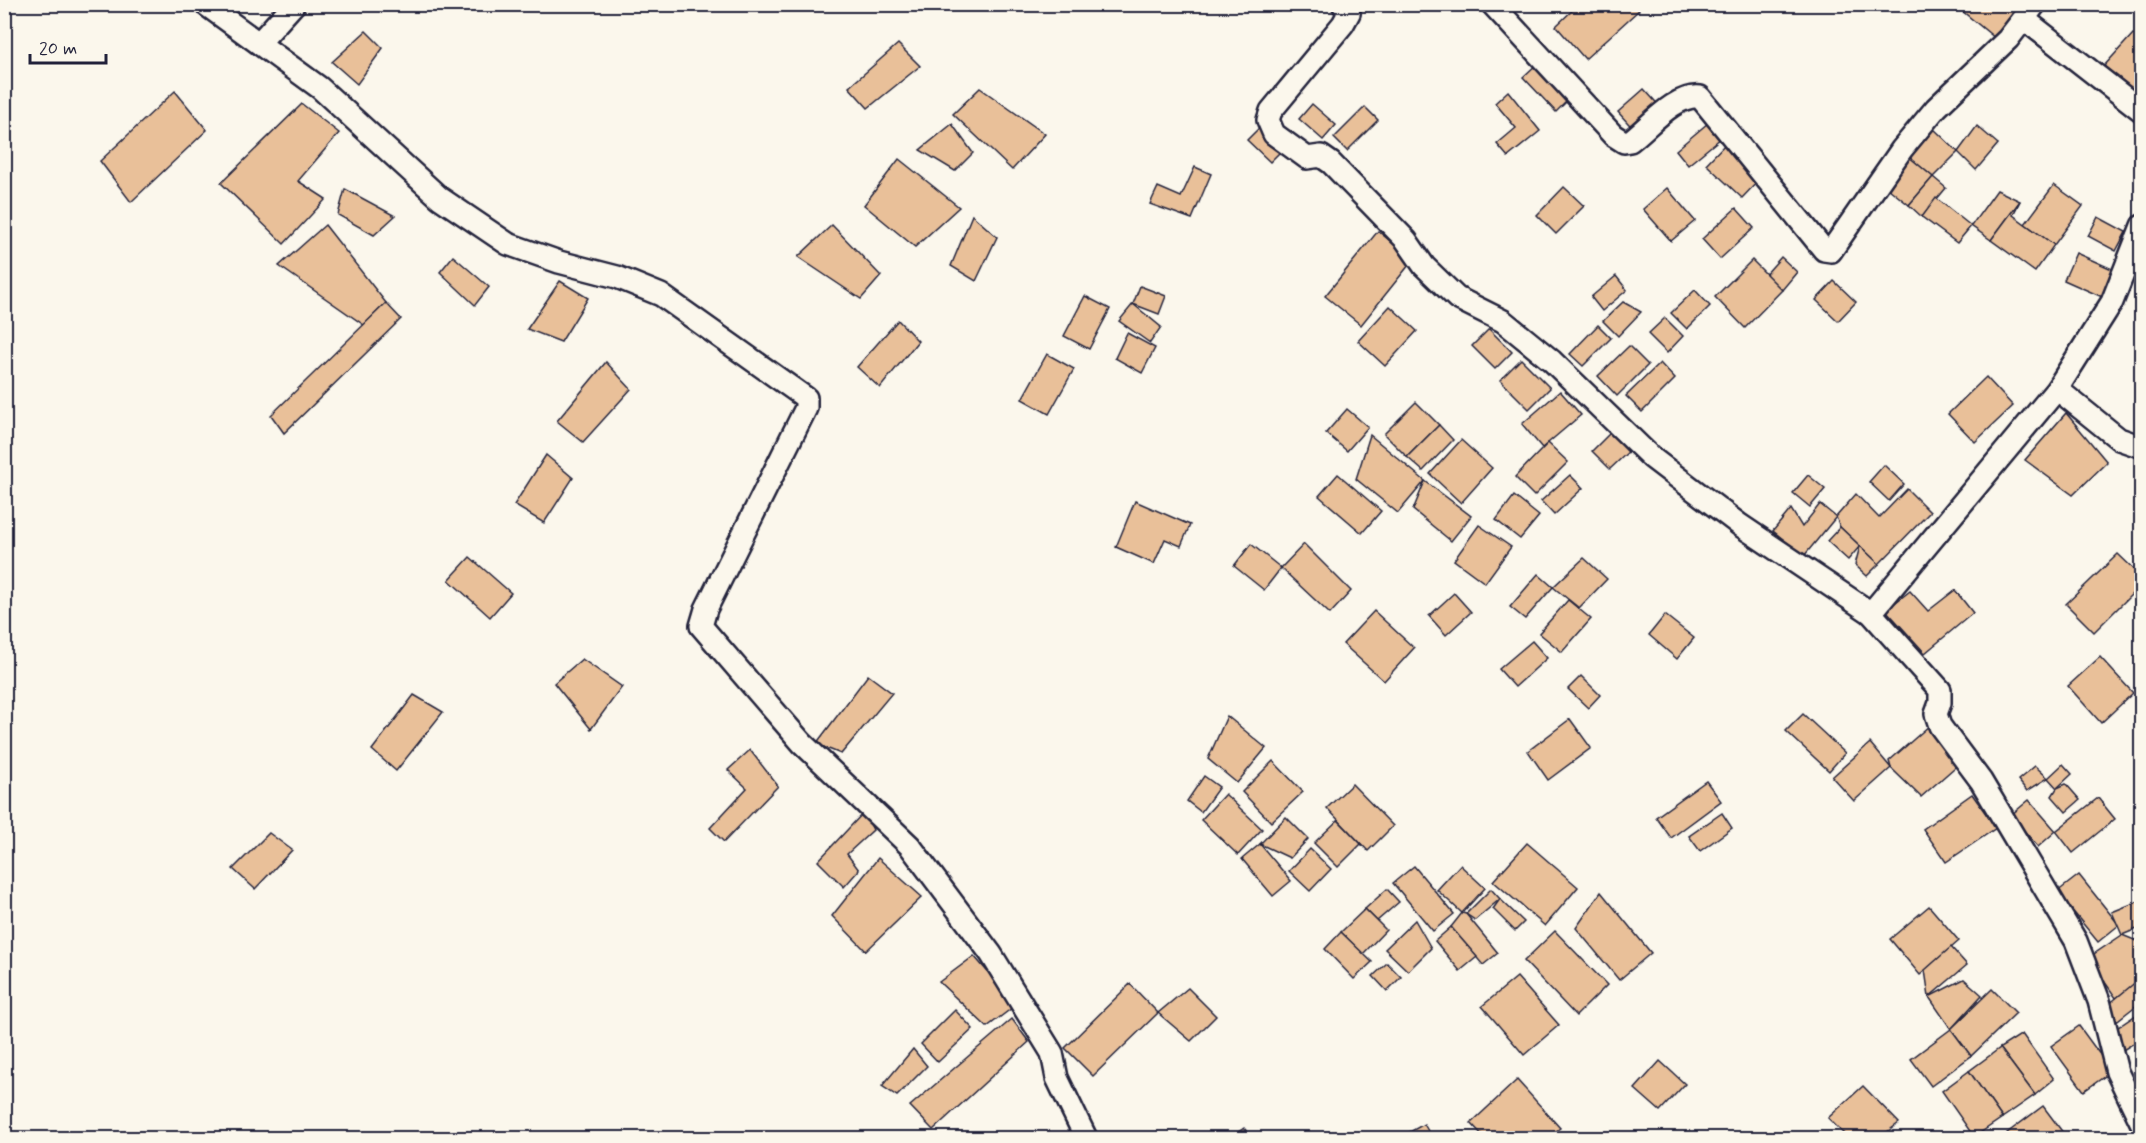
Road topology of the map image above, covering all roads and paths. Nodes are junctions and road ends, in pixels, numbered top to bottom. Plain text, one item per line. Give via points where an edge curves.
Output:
1 (206, 4) edge
2 (294, 4) edge
3 (1492, 4) edge
4 (1349, 7) edge
5 (2029, 12) edge
6 (259, 43) junction
7 (2142, 111) edge
8 (2142, 226) edge
9 (2057, 389) junction
10 (2142, 447) edge
11 (1871, 613) junction
12 (2142, 1124) edge
13 (1086, 1138) edge

1 - 6 street
2 - 6 street
3 - 5 street via 1623,142 1630,141 1680,101 1700,97 1824,250 1831,251 1915,132
4 - 11 street via 1271,111 1268,120 1274,134 1307,158 1321,156 1331,163 1457,298 1503,321 1552,361 1652,458 1740,525
5 - 7 street
6 - 13 street via 320,88 440,198 508,244 617,277 661,296 806,398 806,408 700,626 802,742 917,855 992,954 1052,1053 1057,1078
8 - 9 street via 2112,302
9 - 10 street via 2119,439
9 - 11 street
11 - 12 street via 1940,690 1936,714 1940,726 1981,781 2076,941 2099,1001 2117,1072

